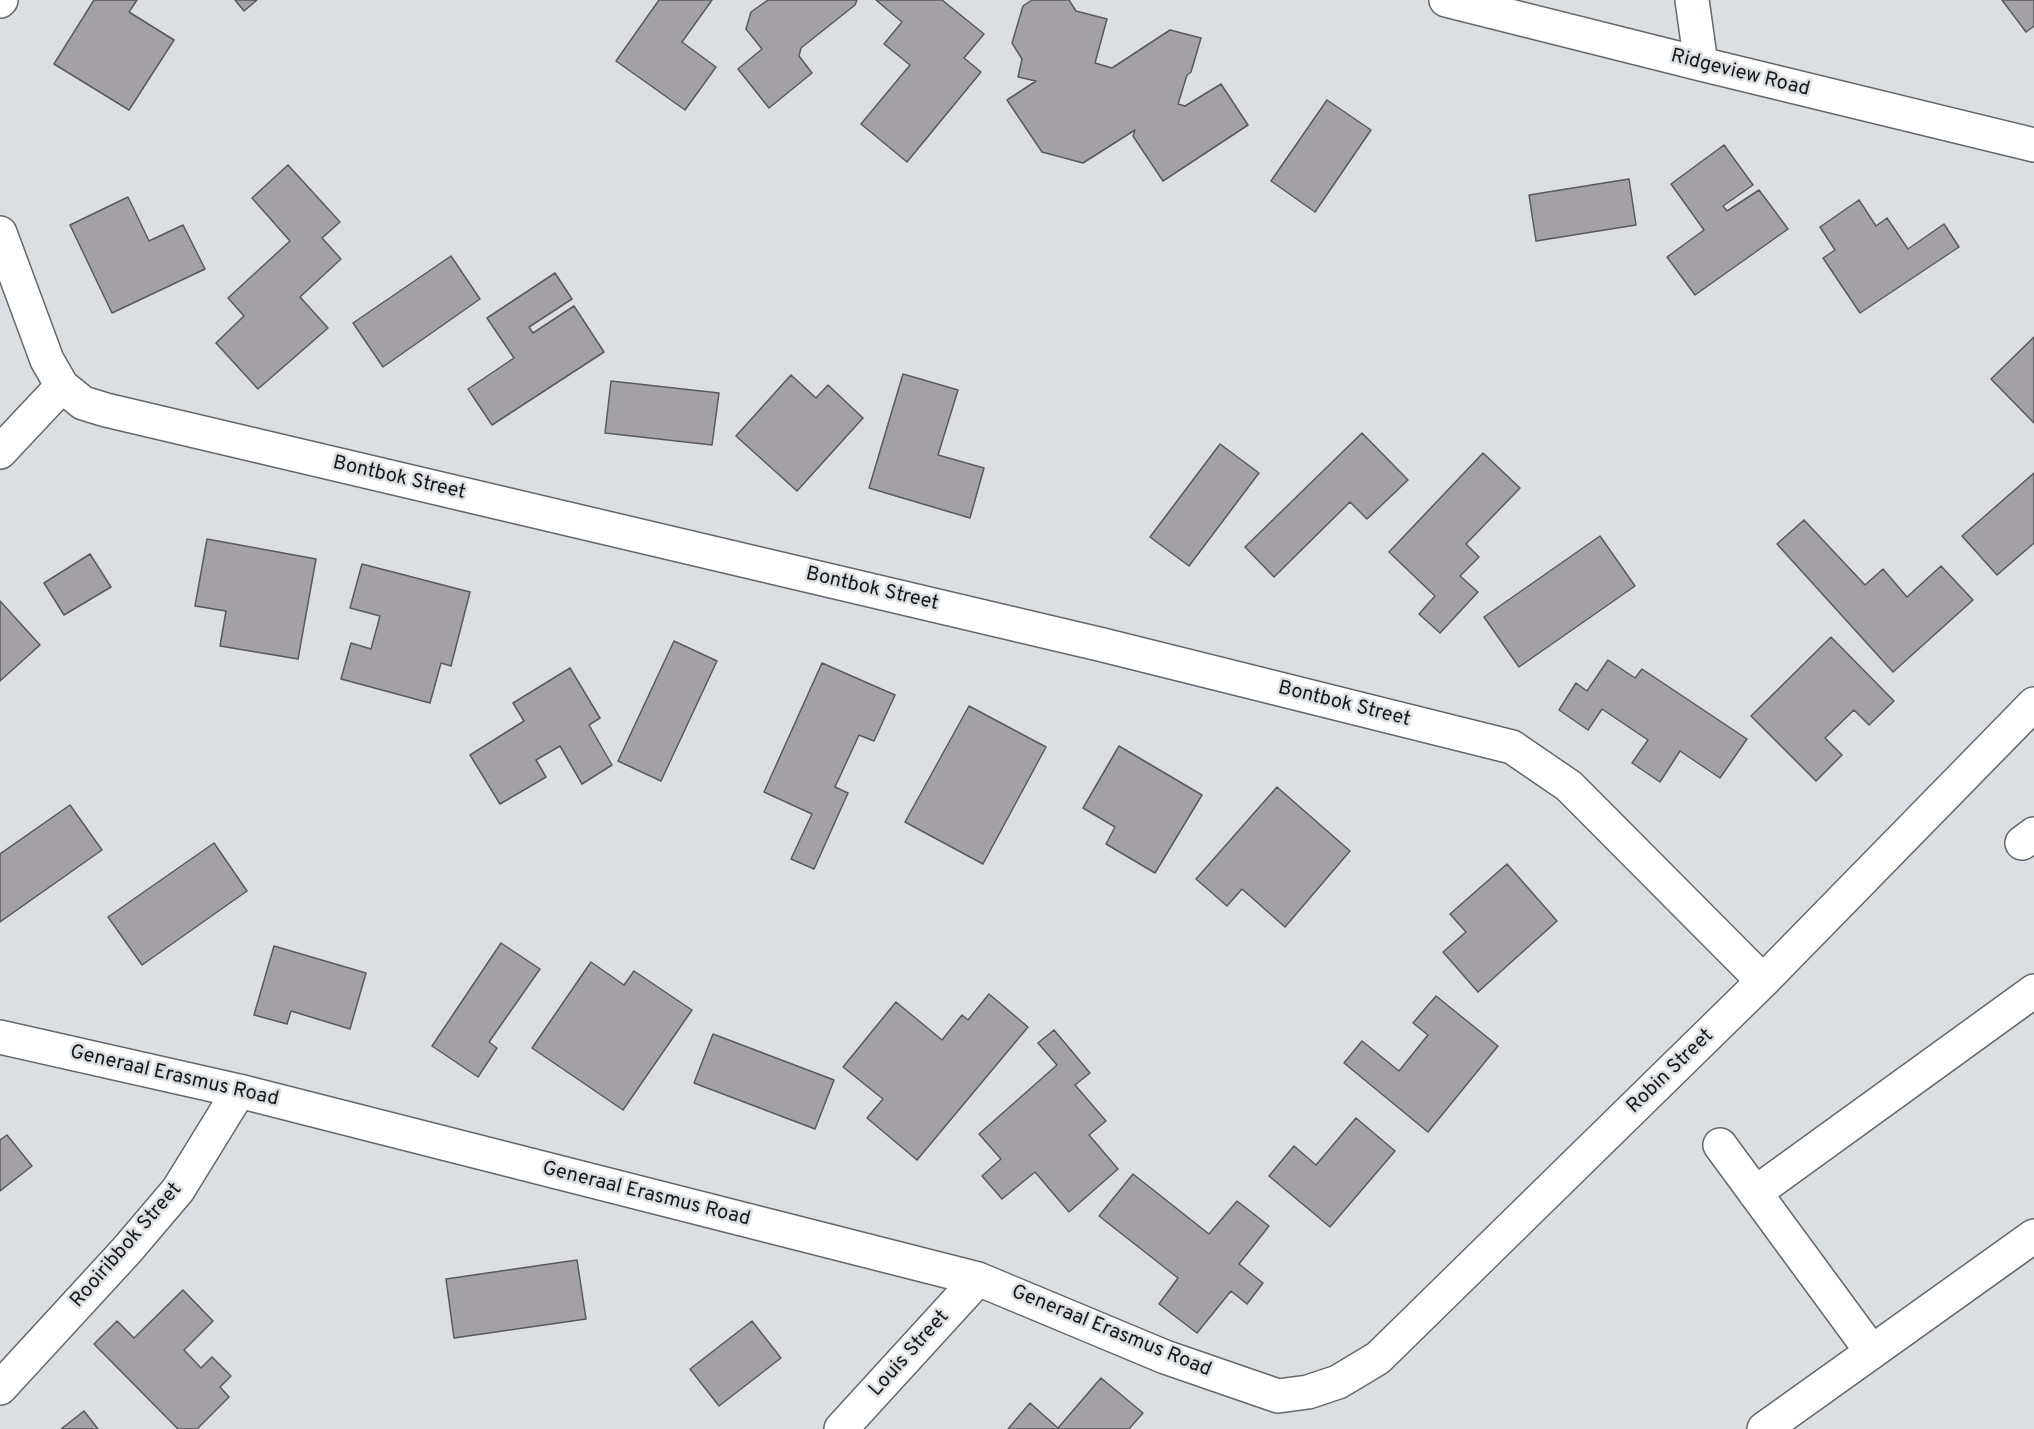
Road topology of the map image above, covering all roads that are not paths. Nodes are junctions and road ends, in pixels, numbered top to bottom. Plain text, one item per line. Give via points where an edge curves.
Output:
1 (1446, 0) edge
2 (1692, 0) edge
3 (1701, 64) junction
4 (2034, 145) edge
5 (0, 233) edge
6 (62, 386) junction
7 (0, 452) edge
8 (2034, 704) edge
9 (1764, 981) junction
10 (2034, 991) edge
11 (0, 1037) edge
12 (239, 1092) junction
13 (1720, 1145) dead end
14 (1755, 1193) junction
15 (2034, 1236) edge
16 (978, 1279) junction
17 (1872, 1352) junction
18 (0, 1388) edge
19 (1278, 1396) joint
20 (841, 1429) edge
21 (1764, 1429) edge

1 - 3 street, Ridgeview Road
2 - 3 street
3 - 4 street, Ridgeview Road
5 - 6 street, Bontbok Street via 47,360
6 - 7 street
6 - 9 street, Bontbok Street via 83,403 106,410 1103,645 1512,747 1569,786
8 - 9 street, Robin Street
9 - 19 street, Robin Street via 1378,1358 1338,1382
10 - 14 street
11 - 12 street, Generaal Erasmus Road
12 - 16 street, Generaal Erasmus Road
12 - 18 street, Rooiribbok Street via 178,1190 128,1251
13 - 14 street
14 - 17 street
15 - 17 street
16 - 19 street, Generaal Erasmus Road via 1165,1358
16 - 20 street, Louis Street
17 - 21 street

